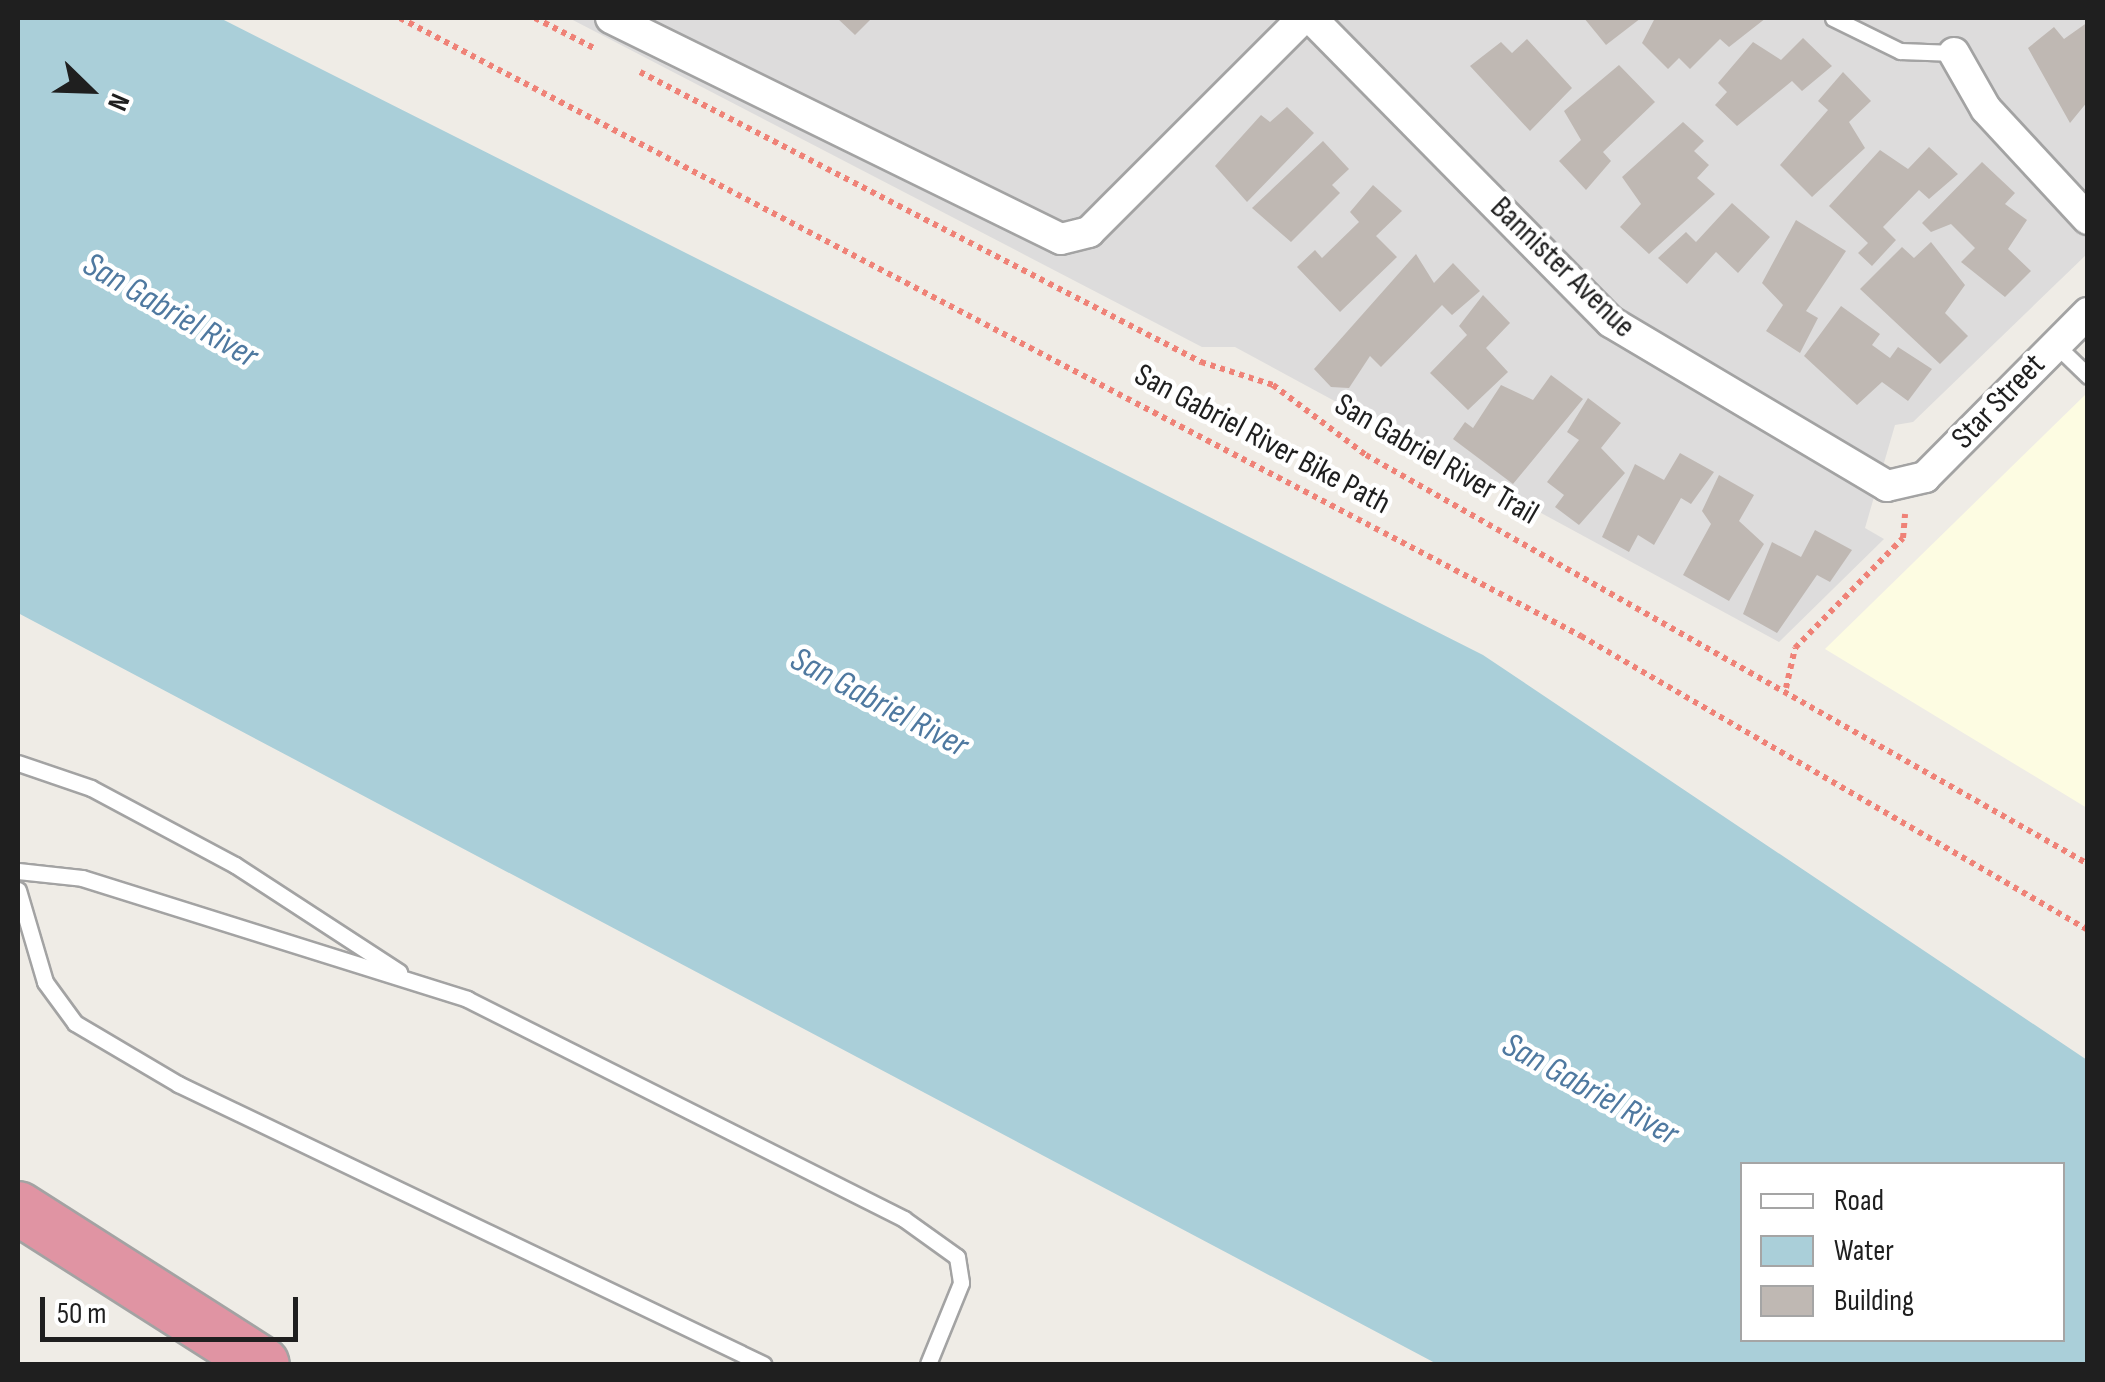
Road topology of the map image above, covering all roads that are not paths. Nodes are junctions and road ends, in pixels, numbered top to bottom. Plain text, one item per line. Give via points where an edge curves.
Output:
1 (611, 18) edge
2 (1303, 18) edge
3 (1311, 18) edge
4 (1833, 18) edge
5 (1954, 53) joint
6 (2088, 219) edge
7 (2088, 313) edge
8 (2055, 344) junction
9 (2088, 376) edge
10 (1908, 488) joint
11 (18, 763) edge
12 (18, 871) edge
13 (18, 890) edge
14 (414, 982) junction
15 (18, 1208) edge
16 (263, 1364) edge
17 (763, 1364) edge
18 (928, 1364) edge

1 - 2 street via 1061,239 1089,232
3 - 10 street, Bannister Avenue via 1611,322 1887,486
4 - 5 lane via 1900,50
5 - 6 street via 1986,108
7 - 8 street, Star Street
8 - 9 lane
8 - 10 street, Star Street
11 - 14 lane via 92,788 235,864
12 - 14 lane via 82,878
13 - 17 lane via 45,982 75,1023 178,1084
14 - 18 lane via 557,1042 942,1240 957,1257 961,1284
15 - 16 highway

